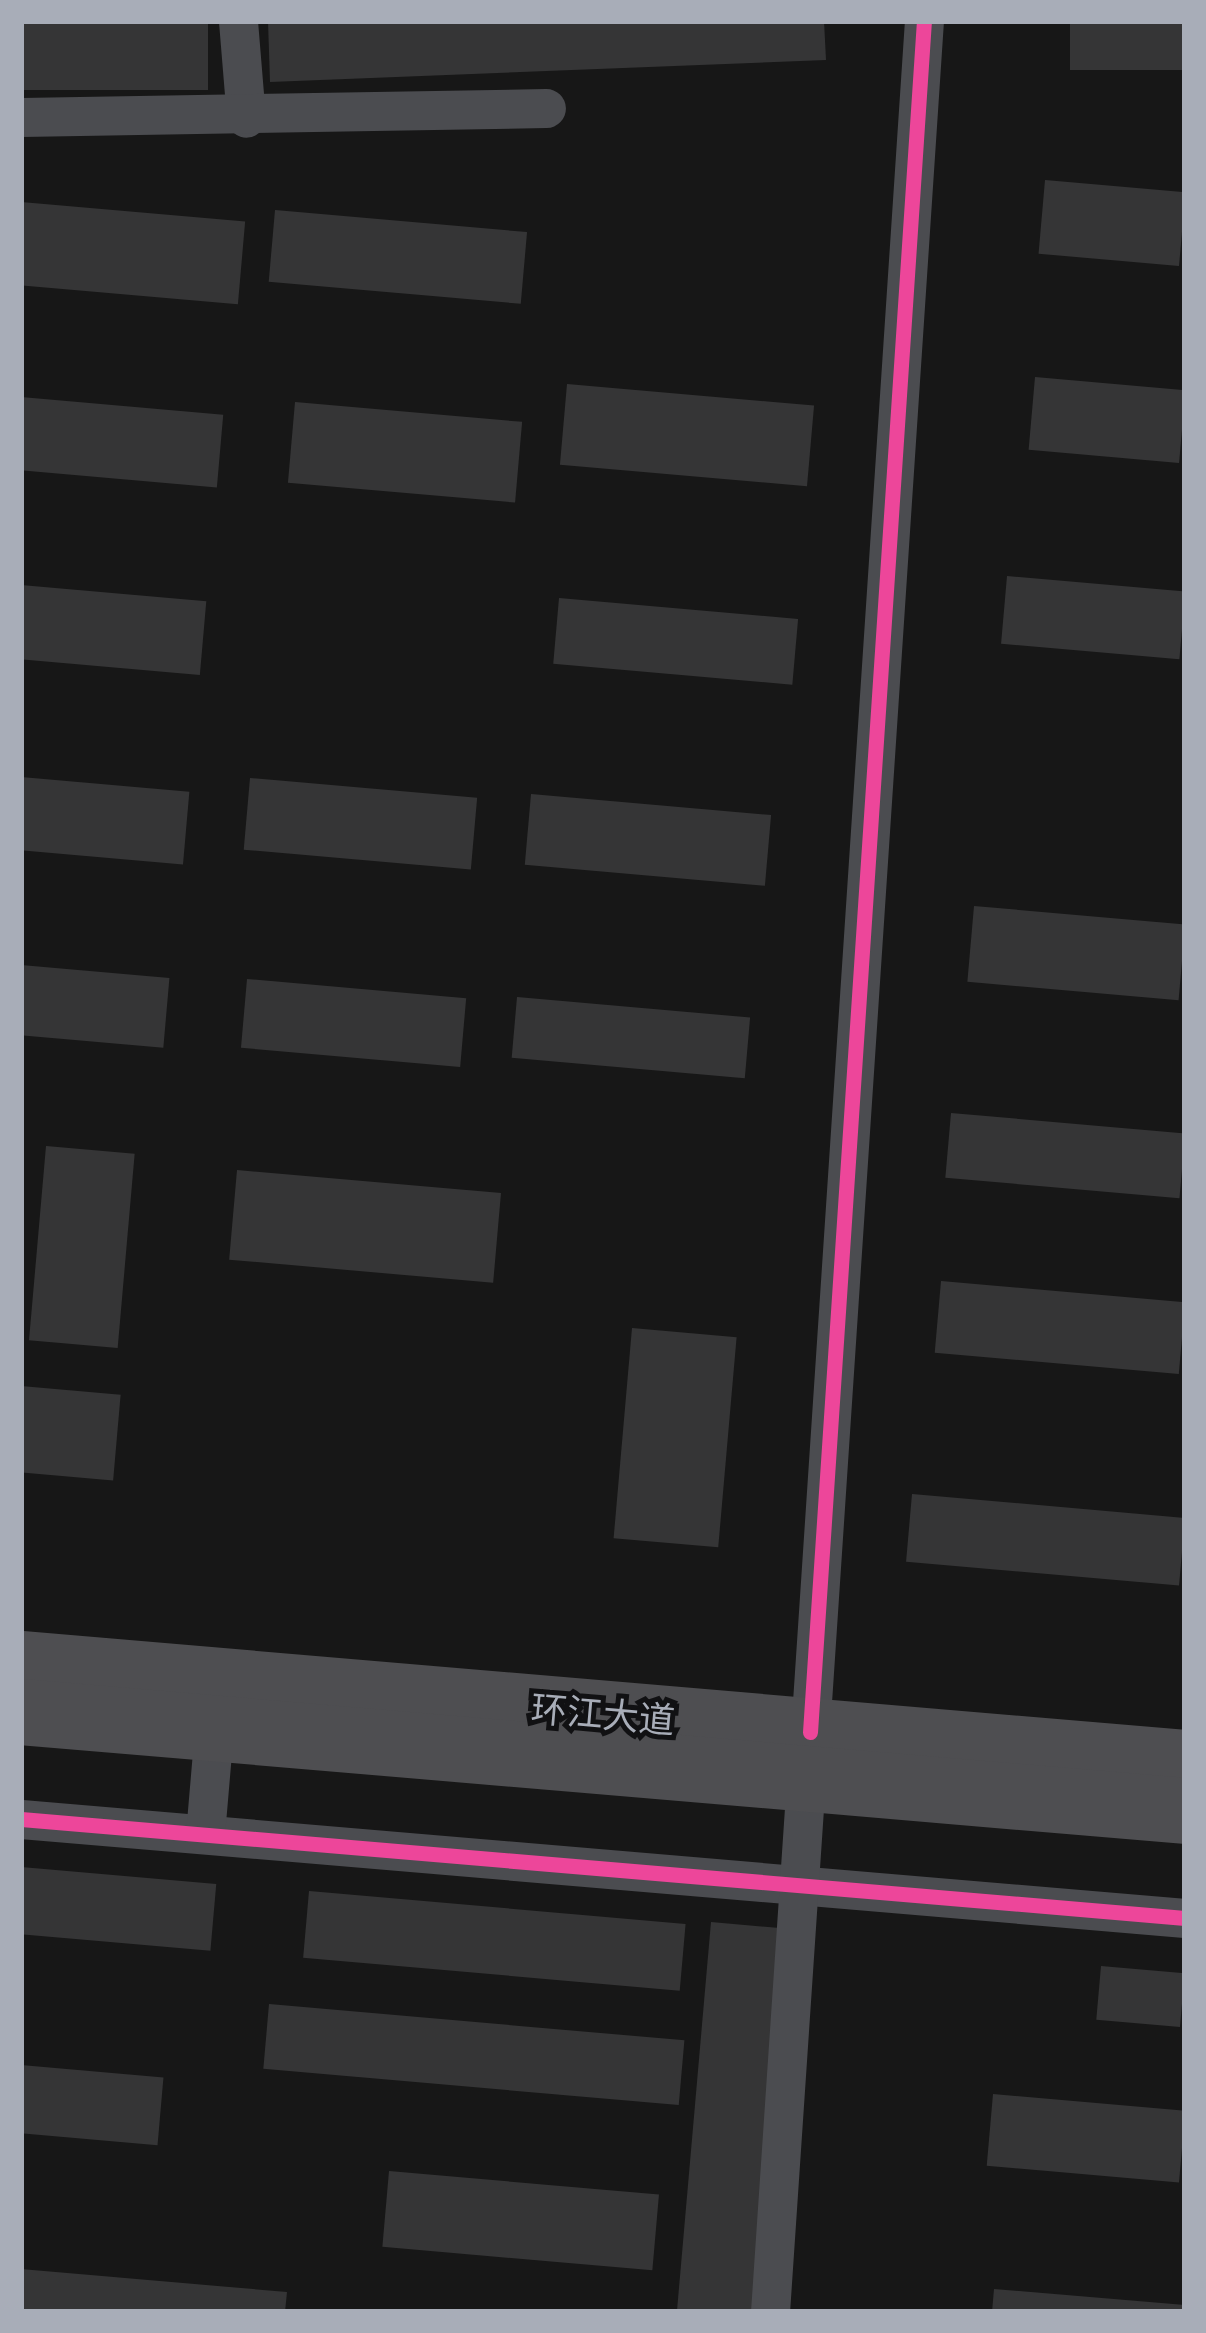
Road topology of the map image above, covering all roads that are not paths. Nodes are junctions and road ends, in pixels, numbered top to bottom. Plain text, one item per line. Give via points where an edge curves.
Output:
1 (238, 21) edge
2 (924, 21) edge
3 (545, 108) dead end
4 (21, 116) edge
5 (246, 118) junction
6 (21, 1664) edge
7 (21, 1712) edge
8 (214, 1730) junction
9 (808, 1755) junction
10 (1185, 1763) edge
11 (1185, 1811) edge
12 (21, 1819) edge
13 (205, 1834) junction
14 (800, 1883) junction
15 (1185, 1918) edge
16 (770, 2312) edge

1 - 5 street
2 - 9 street
3 - 5 street
4 - 5 street
6 - 9 highway, 环江大道
7 - 8 highway, 环江大道
8 - 9 highway, 环江大道
8 - 13 street
9 - 10 highway, 环江大道
9 - 11 highway, 环江大道
9 - 14 street
12 - 13 street
13 - 14 street
14 - 15 street
14 - 16 street

